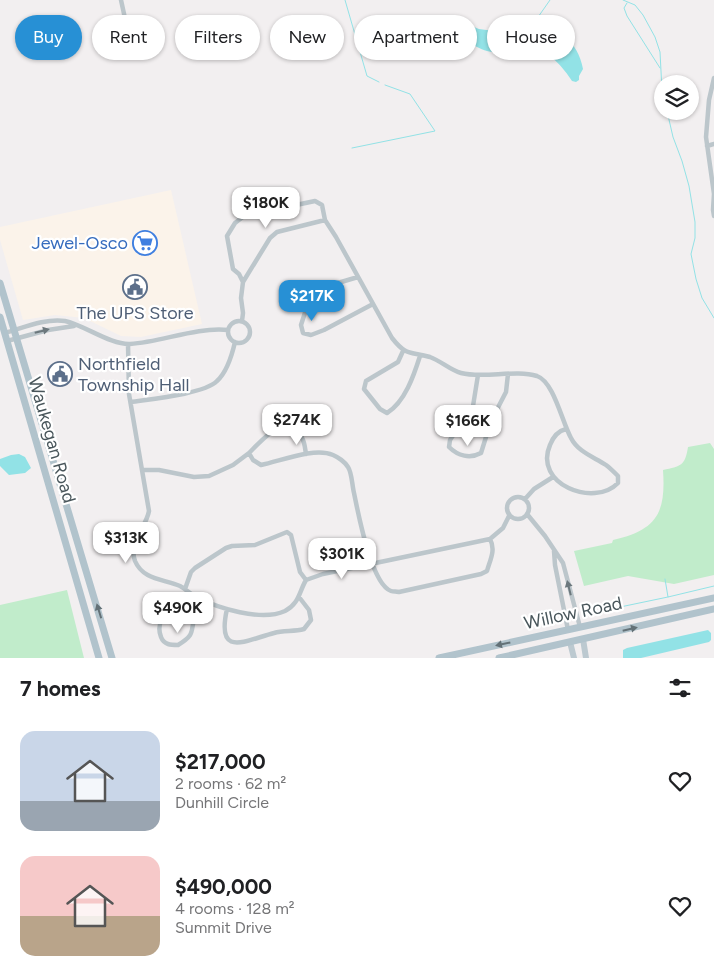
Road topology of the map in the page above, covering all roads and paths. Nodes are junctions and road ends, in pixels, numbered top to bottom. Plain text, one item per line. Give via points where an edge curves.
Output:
1 (121, 0) edge
2 (124, 15) edge
3 (714, 78) edge
4 (714, 144) edge
5 (707, 146) junction
6 (714, 194) edge
7 (714, 216) edge
8 (324, 220) junction
9 (358, 277) junction
10 (0, 282) edge
11 (243, 282) junction
12 (373, 304) junction
13 (0, 317) edge
14 (242, 322) junction
15 (78, 326) junction
16 (14, 330) junction
17 (228, 330) junction
18 (5, 333) junction
19 (16, 338) junction
20 (7, 341) junction
21 (235, 342) junction
22 (128, 344) junction
23 (403, 351) junction
24 (420, 356) junction
25 (508, 374) junction
26 (478, 375) junction
27 (131, 402) junction
28 (566, 429) junction
29 (248, 453) junction
30 (306, 454) junction
31 (142, 470) junction
32 (553, 477) junction
33 (525, 499) junction
34 (527, 514) junction
35 (509, 516) junction
36 (490, 538) junction
37 (554, 551) junction
38 (372, 564) junction
39 (306, 580) junction
40 (186, 590) junction
41 (299, 597) junction
42 (714, 598) edge
43 (205, 601) junction
44 (227, 609) junction
45 (714, 610) edge
46 (580, 627) junction
47 (568, 630) junction
48 (582, 639) junction
49 (570, 642) junction
50 (99, 658) edge
51 (112, 658) edge
52 (439, 658) edge
53 (499, 658) edge
54 (574, 658) edge
55 (586, 658) edge

1 - 2 street
3 - 5 street via 708,109
4 - 5 street
5 - 6 street
6 - 7 street
8 - 9 street
8 - 11 street via 277,232
8 - 11 street via 322,205 315,201 236,221 227,236 233,269
9 - 12 street
9 - 12 street via 311,294 301,325 303,333 311,335 324,330
10 - 16 main road, Waukegan Road
11 - 14 street
12 - 23 street
13 - 18 main road, Waukegan Road
14 - 17 street via 233,323
14 - 21 street via 250,329 249,337 243,342
15 - 16 street via 55,321
19 -> 15 street
15 - 22 street
16 - 18 street
16 - 19 main road, Waukegan Road
17 - 21 street
17 - 22 street via 204,329
18 - 20 main road, Waukegan Road
19 - 20 street
51 -> 19 main road, Waukegan Road
20 - 50 main road, Waukegan Road
21 - 27 street via 226,370 217,382 203,390
22 - 27 street
23 - 24 street
23 - 24 street via 398,362 366,380 364,389 387,413 395,408 409,386
24 - 26 street via 430,357 460,372
25 - 26 street
25 - 26 street via 506,392 491,421 482,453 474,457 462,456 449,447 450,440 473,406
25 - 28 street via 538,376 546,382
27 - 31 street
28 - 32 street via 556,436 546,454
28 - 32 street via 576,446 618,476 618,483 601,492 590,492 569,489
29 - 30 street via 261,465
29 - 30 street via 280,426 288,426 295,428 302,438
29 - 31 street via 233,465 209,476
30 - 38 street via 332,454 349,468
31 - 40 street via 149,511 136,540 134,559 148,576
32 - 33 street
33 - 34 street via 529,508
33 - 35 street via 518,497 508,502 506,510
34 - 35 street via 519,520
34 - 37 street
35 - 36 street via 502,528
36 - 38 street
36 - 38 street via 492,554 487,571 481,574 399,592 386,588
46 -> 37 street via 563,563
37 - 47 street
38 - 39 street
39 - 40 street via 300,572 291,535 287,532 255,545 222,550 191,572
39 - 41 street
40 - 43 street
40 - 43 street via 179,603 160,622 160,635 166,644 178,645 190,636 195,616
41 - 44 street via 285,611 273,614
41 - 44 street via 309,610 311,620 304,629 273,633 248,643 235,644 226,639
42 - 46 main road, Willow Road
43 - 44 street
48 -> 45 main road, Willow Road
46 - 47 main road, Willow Road
46 - 48 main road
47 - 49 main road
47 -> 52 main road, Willow Road
48 - 49 main road, Willow Road
48 - 55 main road
49 - 53 main road, Willow Road
49 - 54 main road

